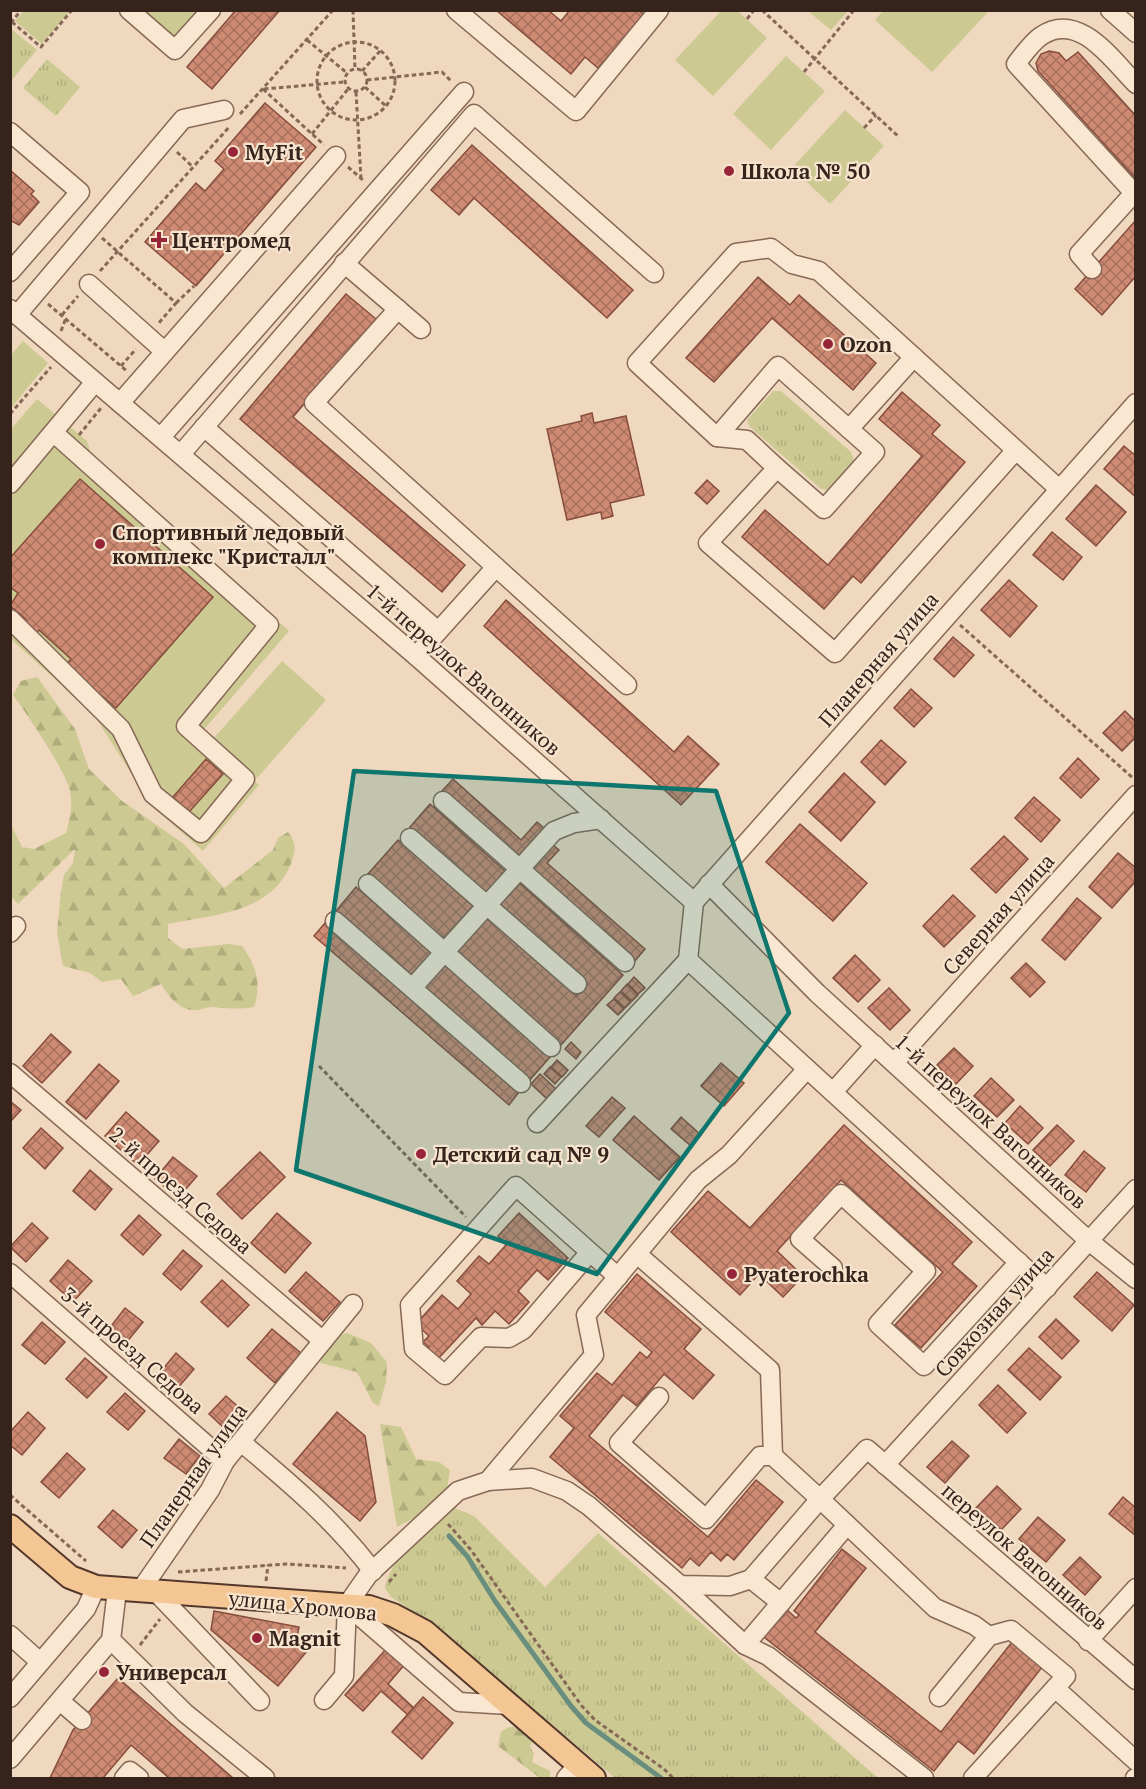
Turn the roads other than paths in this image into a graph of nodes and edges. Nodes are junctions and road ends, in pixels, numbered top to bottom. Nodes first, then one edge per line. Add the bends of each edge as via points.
1 (129, 10) edge
2 (211, 10) edge
3 (456, 10) edge
4 (659, 10) edge
5 (1110, 10) edge
6 (1136, 33) edge
7 (1136, 84) edge
8 (464, 92) road end
9 (232, 116) road end
10 (10, 132) edge
11 (336, 156) road end
12 (344, 263) junction
13 (1092, 269) dead end
14 (10, 273) edge
15 (654, 273) dead end
16 (89, 284) dead end
17 (398, 309) junction
18 (14, 312) edge
19 (421, 329) dead end
20 (164, 351) junction
21 (914, 357) junction
22 (95, 382) junction
23 (120, 403) junction
24 (1136, 403) edge
25 (204, 427) junction
26 (849, 429) junction
27 (54, 433) junction
28 (161, 437) junction
29 (717, 437) junction
30 (1016, 450) junction
31 (181, 454) junction
32 (777, 468) junction
33 (10, 484) edge
34 (1059, 489) junction
35 (496, 567) junction
36 (10, 619) edge
37 (438, 631) junction
38 (416, 656) junction
39 (627, 685) dead end
40 (1136, 795) edge
41 (443, 801) dead end
42 (601, 819) junction
43 (410, 838) dead end
44 (519, 868) junction
45 (368, 884) dead end
46 (709, 885) junction
47 (694, 902) junction
48 (487, 905) junction
49 (335, 921) dead end
50 (445, 952) junction
51 (688, 960) junction
52 (625, 962) dead end
53 (577, 984) dead end
54 (413, 987) junction
55 (875, 1046) junction
56 (551, 1047) dead end
57 (894, 1063) junction
58 (807, 1069) junction
59 (10, 1073) edge
60 (521, 1083) dead end
61 (833, 1092) junction
62 (537, 1123) dead end
63 (1136, 1189) edge
64 (1089, 1241) junction
65 (590, 1252) junction
66 (637, 1254) junction
67 (1019, 1262) junction
68 (833, 1268) dead end
69 (10, 1274) edge
70 (618, 1276) junction
71 (1136, 1279) edge
72 (1047, 1288) junction
73 (353, 1304) dead end
74 (322, 1341) junction
75 (659, 1397) dead end
76 (241, 1442) junction
77 (773, 1456) junction
78 (225, 1461) junction
79 (885, 1466) junction
80 (488, 1481) junction
81 (820, 1499) junction
82 (847, 1525) junction
83 (10, 1526) edge
84 (373, 1570) junction
85 (751, 1579) junction
86 (680, 1585) junction
87 (149, 1586) junction
88 (107, 1588) junction
89 (1136, 1588) edge
90 (781, 1603) junction
91 (347, 1605) junction
92 (10, 1635) edge
93 (989, 1636) junction
94 (111, 1640) junction
95 (1088, 1641) junction
96 (745, 1645) junction
97 (40, 1662) junction
98 (1136, 1680) edge
99 (1055, 1688) junction
100 (939, 1696) dead end
101 (10, 1698) edge
102 (324, 1700) dead end
103 (60, 1701) junction
104 (260, 1701) dead end
105 (509, 1705) junction
106 (82, 1720) dead end
107 (10, 1759) edge
108 (1136, 1761) edge
109 (579, 1774) edge
110 (124, 1779) edge
111 (139, 1779) edge
112 (265, 1779) edge
113 (924, 1779) edge
114 (973, 1779) edge

1 - 2 street via 175,50
3 - 4 street via 576,111
5 - 6 street
7 - 13 street via 1088,36 1073,29 1058,28 1041,36 1016,64 1134,193 1079,254
8 - 28 street
9 - 18 street via 183,119
10 - 14 street via 80,192
11 - 20 street
12 - 15 street via 474,114
12 - 17 street
12 - 25 street
16 - 20 street
17 - 19 street
17 - 35 street via 314,402
18 - 22 street, 1-й переулок Вагонников
20 - 23 street
21 - 26 street
21 - 29 street via 819,271 792,264 771,248 736,253 637,363
21 - 30 street
22 - 23 street, 1-й переулок Вагонников
22 - 27 street
23 - 28 street, 1-й переулок Вагонников
24 - 34 street, Планерная улица
25 - 31 street
25 - 37 street
26 - 29 street via 778,366
26 - 32 street via 875,452 824,509
27 - 33 street
27 - 36 street via 270,625 186,726 245,779 201,833 153,794 121,729
28 - 31 street, 1-й переулок Вагонников
29 - 32 street via 747,440
30 - 32 street via 835,653 708,543
30 - 34 street
31 - 38 street, 1-й переулок Вагонников
34 - 46 street, Планерная улица
35 - 37 street
35 - 39 street
37 - 38 street
38 - 42 street, 1-й переулок Вагонников
40 - 57 street, Северная улица
41 - 44 street
42 - 44 street via 554,831
42 - 47 street, 1-й переулок Вагонников
43 - 48 street
44 - 48 street
44 - 52 street
45 - 50 street
46 - 47 street, Планерная улица
46 - 55 street, 1-й переулок Вагонников
47 - 51 street
48 - 50 street
48 - 53 street
49 - 54 street
50 - 54 street
50 - 56 street
51 - 58 street
51 - 62 street
54 - 60 street
55 - 57 street, 1-й переулок Вагонников
55 - 61 street
57 - 64 street, 1-й переулок Вагонников
58 - 61 street
58 - 66 street via 729,1155 698,1180
59 - 74 street, 2-й проезд Седова
61 - 67 street
63 - 64 street, Совхозная улица
64 - 71 street, 1-й переулок Вагонников
64 - 72 street, Совхозная улица
65 - 65 street via 523,1330 509,1338 481,1337 445,1375 414,1349 410,1305 516,1186
65 - 70 street
66 - 70 street
66 - 77 street via 770,1370
67 - 68 street via 924,1366 878,1324 926,1271 841,1194 801,1239
67 - 72 street
69 - 78 street, 3-й проезд Седова
70 - 80 street via 586,1315 594,1355
72 - 79 street, Совхозная улица
73 - 74 street, Планерная улица
74 - 76 street, Планерная улица
75 - 77 street via 619,1443 706,1519 760,1456
76 - 78 street, Планерная улица
76 - 84 street via 345,1534
77 - 81 street
78 - 87 street, Планерная улица
79 - 81 street, переулок Вагонников via 867,1449
79 - 95 street, переулок Вагонников
80 - 84 street via 458,1491
80 - 86 street via 532,1478 567,1491
81 - 82 street
81 - 85 street
82 - 90 street
82 - 93 street via 935,1608
83 - 88 main road, улица Хромова via 70,1577
84 - 91 street
85 - 86 street via 730,1586
85 - 90 street
86 - 96 street
87 - 88 main road, улица Хромова
87 - 91 main road, улица Хромова
87 - 104 street
88 - 94 street
88 - 97 street
89 - 95 street
90 - 96 street
91 - 102 street via 344,1676
91 - 105 main road, улица Хромова via 381,1610 425,1632
91 - 105 street via 459,1702
92 - 97 street
93 - 99 street via 1011,1629 1066,1676
93 - 100 street
94 - 103 street
94 - 112 street via 185,1713
95 - 98 street, переулок Вагонников
96 - 113 street via 768,1656
97 - 101 street
99 - 108 street
99 - 114 street
103 - 106 street
103 - 107 street
105 - 109 main road, улица Хромова
110 - 111 street via 130,1771

